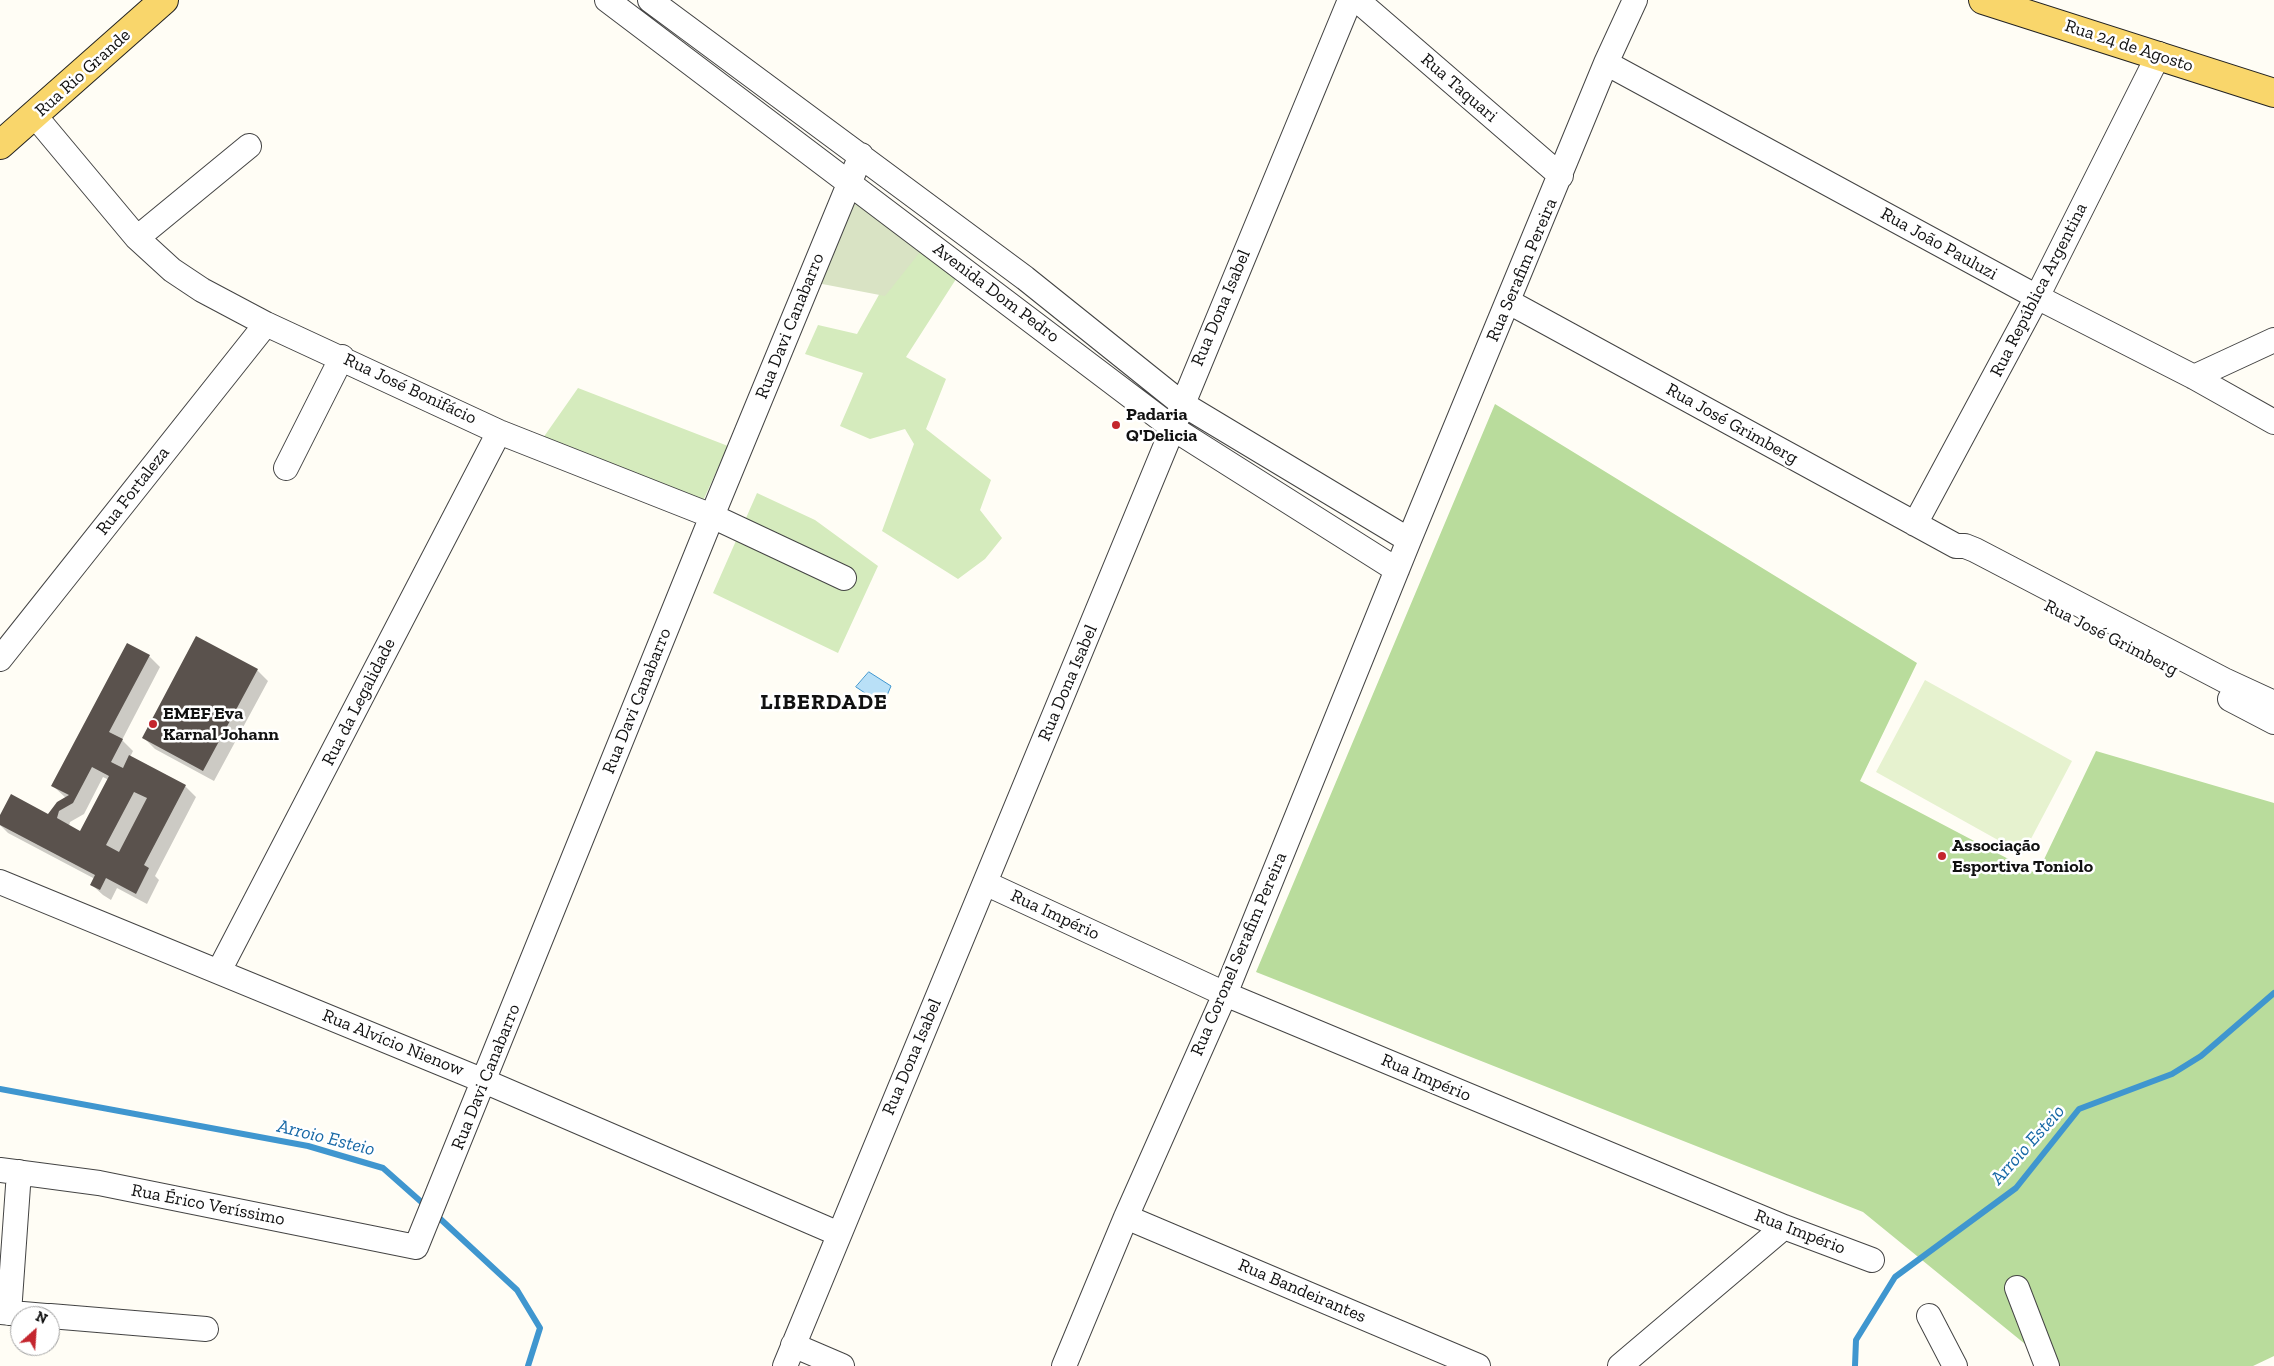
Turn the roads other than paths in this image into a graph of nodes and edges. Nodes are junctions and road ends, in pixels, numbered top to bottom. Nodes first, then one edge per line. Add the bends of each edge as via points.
1 (164, 0) edge
2 (650, 0) edge
3 (1350, 0) edge
4 (1357, 0) edge
5 (1634, 0) edge
6 (1983, 0) edge
7 (621, 4) edge
8 (719, 50) junction
9 (2159, 54) junction
10 (1606, 63) junction
11 (703, 73) junction
12 (2274, 92) edge
13 (800, 112) junction
14 (35, 116) junction
15 (785, 134) junction
16 (0, 145) edge
17 (249, 146) dead end
18 (861, 155) junction
19 (1561, 176) junction
20 (848, 182) junction
21 (942, 218) junction
22 (137, 238) junction
23 (925, 240) junction
24 (1025, 278) junction
25 (2037, 297) junction
26 (1008, 302) junction
27 (1508, 302) junction
28 (266, 324) junction
29 (2274, 340) edge
30 (1106, 342) junction
31 (342, 357) junction
32 (1090, 364) junction
33 (2194, 377) junction
34 (1182, 403) junction
35 (2274, 422) edge
36 (1174, 428) junction
37 (499, 432) junction
38 (286, 468) dead end
39 (712, 516) junction
40 (1915, 524) junction
41 (1408, 540) junction
42 (1956, 546) junction
43 (1397, 570) junction
44 (844, 578) dead end
45 (0, 659) edge
46 (2274, 703) edge
47 (2274, 722) edge
48 (0, 882) edge
49 (984, 882) junction
50 (219, 971) junction
51 (1225, 994) junction
52 (484, 1080) junction
53 (10, 1171) edge
54 (1126, 1217) junction
55 (1784, 1228) junction
56 (839, 1234) junction
57 (416, 1248) joint
58 (1872, 1260) dead end
59 (2017, 1288) dead end
60 (4, 1312) edge
61 (1929, 1316) dead end
62 (60, 1317) edge
63 (206, 1329) dead end
64 (789, 1356) edge
65 (842, 1366) edge
66 (1064, 1366) edge
67 (1478, 1366) edge
68 (1620, 1366) edge
69 (1955, 1366) edge
70 (2047, 1366) edge

1 - 14 main road, Rua Rio Grande
2 - 8 street, Avenida Dom Pedro
3 - 34 street, Rua Dona Isabel
4 - 19 street, Rua Taquari
5 - 10 street, Rua Serafim Pereira
6 - 9 main road, Rua 24 de Agosto
7 - 11 street, Avenida Dom Pedro
8 - 11 street
8 - 13 street, Avenida Dom Pedro
9 - 12 main road, Rua 24 de Agosto
9 - 25 street, Rua República Argentina
10 - 19 street, Rua Serafim Pereira
10 - 25 street, Rua João Pauluzi
11 - 15 street, Avenida Dom Pedro
13 - 15 street
13 - 18 street, Avenida Dom Pedro
14 - 16 main road, Rua Rio Grande
14 - 22 street, Rua José Bonifácio
15 - 20 street, Avenida Dom Pedro
17 - 22 street
18 - 20 street, Rua Davi Canabarro
18 - 21 street, Avenida Dom Pedro
19 - 27 street, Rua Serafim Pereira
20 - 23 street, Avenida Dom Pedro
20 - 39 street, Rua Davi Canabarro
21 - 23 street
21 - 24 street, Avenida Dom Pedro
22 - 28 street, Rua José Bonifácio via 172,270 202,290
23 - 26 street, Avenida Dom Pedro
24 - 26 street
24 - 30 street, Avenida Dom Pedro
25 - 33 street, Rua João Pauluzi
25 - 40 street, Rua República Argentina
26 - 32 street, Avenida Dom Pedro
27 - 40 street, Rua José Grimberg
27 - 41 street, Rua Serafim Pereira
28 - 31 street, Rua José Bonifácio
28 - 45 street, Rua Fortaleza
29 - 33 street
30 - 32 street
30 - 34 street, Avenida Dom Pedro
31 - 37 street, Rua José Bonifácio
31 - 38 street
32 - 36 street, Avenida Dom Pedro
33 - 35 street, Rua João Pauluzi
34 - 36 street, Rua Dona Isabel
34 - 41 street, Avenida Dom Pedro
36 - 43 street, Avenida Dom Pedro
36 - 49 street, Rua Dona Isabel
37 - 39 street, Rua José Bonifácio
37 - 50 street, Rua da Legalidade
39 - 44 street, Rua José Bonifácio
39 - 52 street, Rua Davi Canabarro
40 - 42 street, Rua José Grimberg
41 - 43 street, Rua Coronel Serafim Pereira
42 - 46 street, Rua José Grimberg via 1975,550
42 - 47 street, Rua José Grimberg via 1967,563
43 - 51 street, Rua Coronel Serafim Pereira
48 - 50 street, Rua Alvício Nienow
49 - 51 street, Rua Império
49 - 56 street, Rua Dona Isabel
50 - 52 street, Rua Alvício Nienow
51 - 54 street, Rua Coronel Serafim Pereira
51 - 55 street, Rua Império
52 - 56 street, Rua Alvício Nienow
52 - 57 street, Rua Davi Canabarro
53 - 57 street, Rua Érico Veríssimo via 99,1183
53 - 60 street
54 - 66 street, Rua Coronel Serafim Pereira
54 - 67 street, Rua Bandeirantes
55 - 58 street, Rua Império
55 - 68 street
56 - 64 street, Rua Dona Isabel
59 - 70 street
61 - 69 street
62 - 63 street
64 - 65 street

